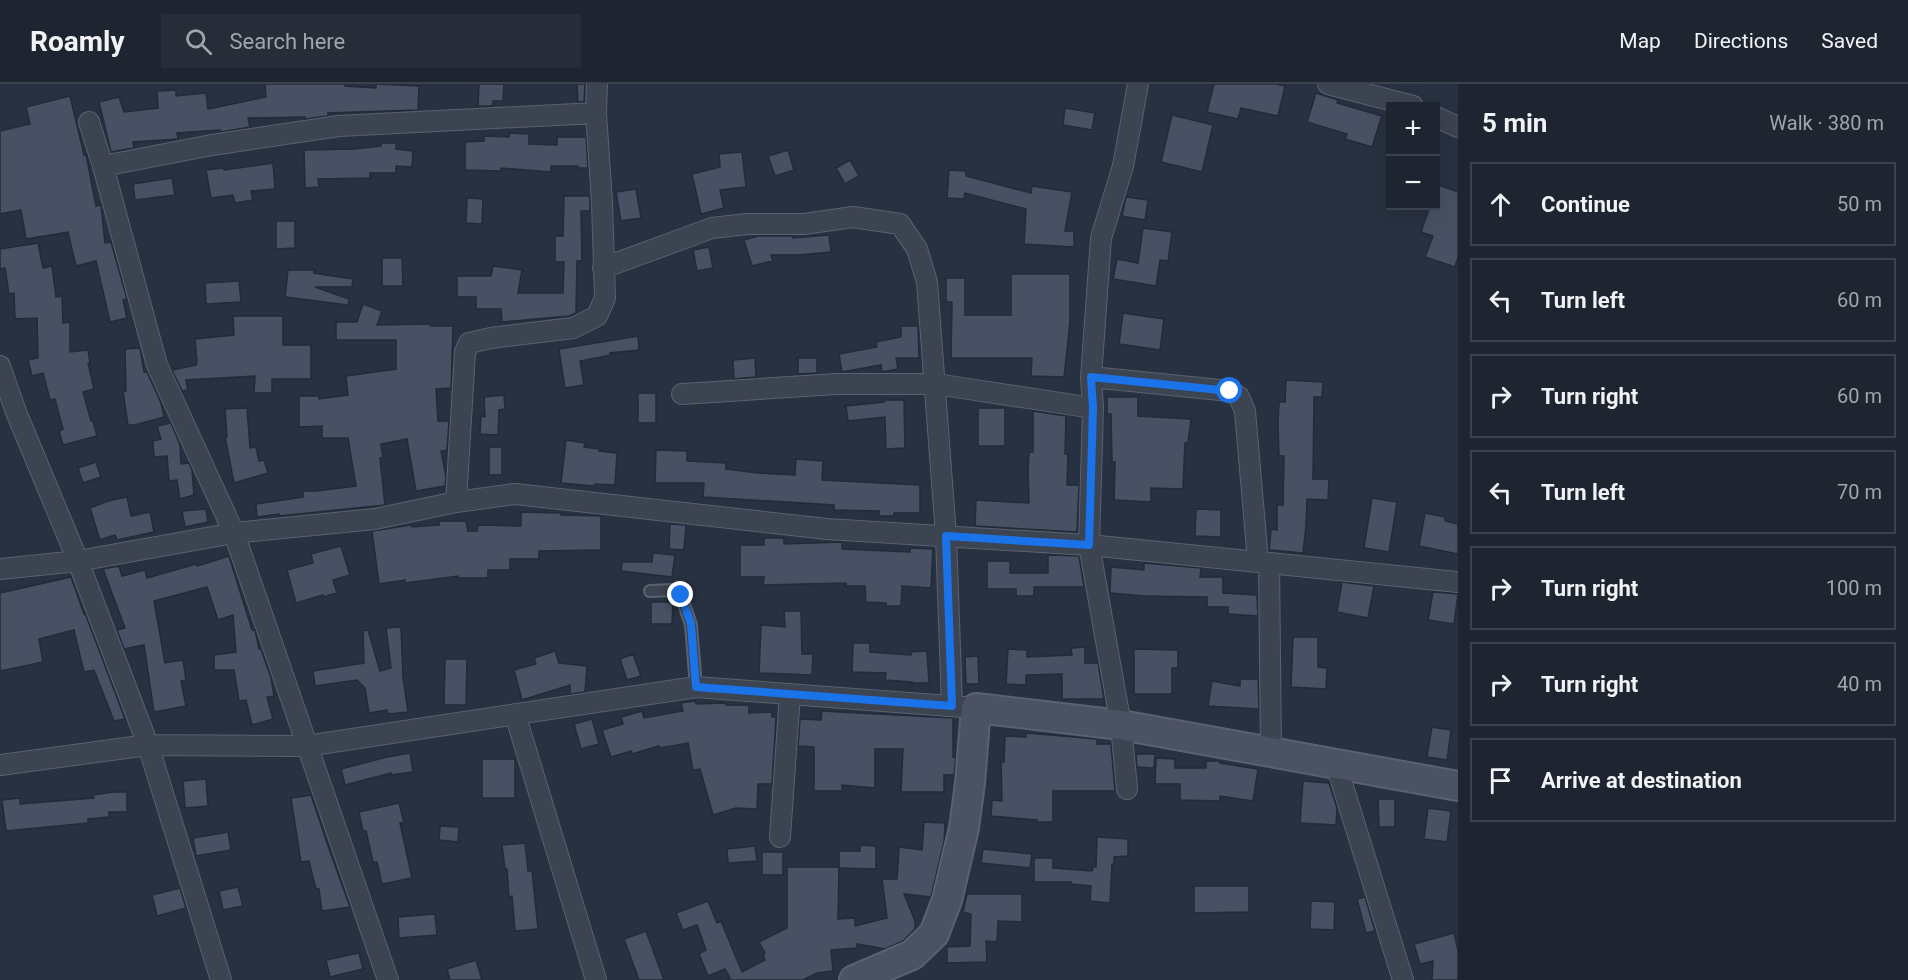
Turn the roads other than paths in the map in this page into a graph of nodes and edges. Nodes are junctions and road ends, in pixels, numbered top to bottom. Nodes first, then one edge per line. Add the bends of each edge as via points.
1 (597, 84) edge
2 (1138, 84) edge
3 (1328, 84) edge
4 (1398, 102) edge
5 (596, 113) junction
6 (1440, 119) edge
7 (89, 122) dead end
8 (1458, 127) edge
9 (103, 166) junction
10 (603, 268) junction
11 (0, 366) edge
12 (1091, 377) junction
13 (936, 384) junction
14 (682, 394) dead end
15 (1093, 408) junction
16 (456, 502) junction
17 (234, 533) junction
18 (946, 536) junction
19 (1089, 545) junction
20 (78, 561) junction
21 (1264, 562) junction
22 (0, 569) edge
23 (1458, 582) edge
24 (650, 591) dead end
25 (696, 687) junction
26 (790, 694) junction
27 (964, 707) junction
28 (515, 714) junction
29 (1121, 725) junction
30 (148, 745) junction
31 (306, 746) junction
32 (1271, 752) junction
33 (1336, 764) junction
34 (0, 765) edge
35 (1458, 786) edge
36 (1127, 789) dead end
37 (780, 837) dead end
38 (221, 980) edge
39 (388, 980) edge
40 (596, 980) edge
41 (854, 980) edge
42 (1403, 980) edge

1 - 5 street
2 - 12 street via 1123,166 1101,238
3 - 4 street
5 - 9 street via 339,126
5 - 10 street
6 - 8 street
7 - 9 street
9 - 17 street via 157,365
10 - 13 street via 712,228 804,224 853,217 900,224 917,249 927,282
10 - 16 street via 604,298 597,316 573,328 469,343 465,352
11 - 20 street
12 - 15 street
12 - 21 street via 1230,391 1239,397 1245,411
13 - 14 street via 837,384
13 - 15 street
13 - 18 street
15 - 19 street
16 - 17 street via 375,519
16 - 18 street via 515,494 827,529
17 - 20 street
17 - 31 street
18 - 19 street
18 - 27 street
19 - 21 street
19 - 29 street
20 - 22 street
20 - 30 street
21 - 23 street
21 - 32 street
24 - 25 lane via 673,590 681,595 691,624
25 - 26 street
25 - 28 street
26 - 27 street
26 - 37 street
27 - 29 street
27 - 41 street via 964,828 947,900 934,934 912,955
28 - 31 street
28 - 40 street
29 - 32 street
29 - 36 street
30 - 31 street
30 - 34 street
30 - 38 street
31 - 39 street
32 - 33 street
33 - 35 street
33 - 42 street

